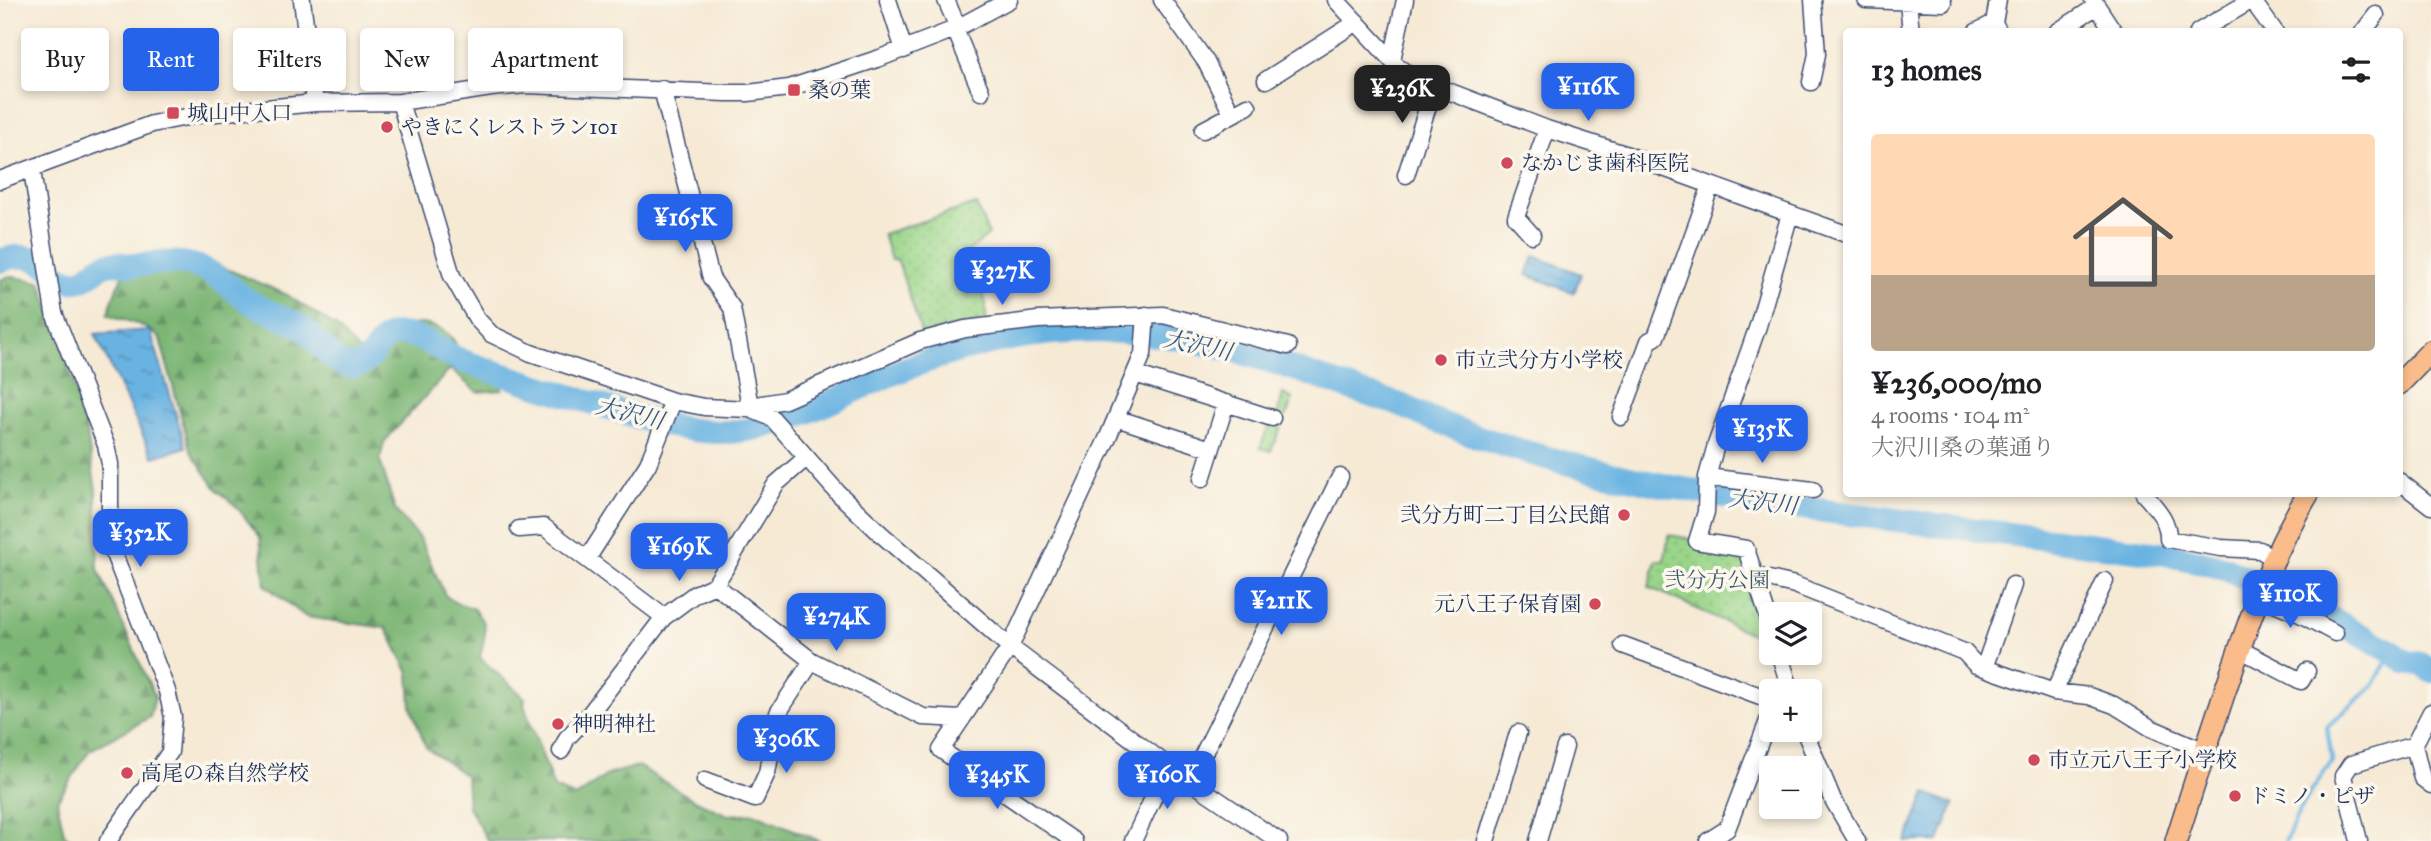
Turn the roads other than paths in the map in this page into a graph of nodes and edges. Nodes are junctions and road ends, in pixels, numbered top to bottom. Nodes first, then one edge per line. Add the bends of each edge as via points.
1 (302, 0) edge
2 (888, 0) edge
3 (946, 0) edge
4 (1009, 0) edge
5 (1163, 0) edge
6 (1336, 0) edge
7 (1405, 0) edge
8 (1813, 0) edge
9 (1866, 0) edge
10 (1998, 0) edge
11 (1909, 2) junction
12 (1943, 3) dead end
13 (2095, 3) edge
14 (2376, 15) dead end
15 (1357, 22) junction
16 (1997, 27) edge
17 (1911, 28) edge
18 (2062, 28) edge
19 (2111, 28) edge
20 (2206, 28) edge
21 (2271, 28) edge
22 (2366, 28) edge
23 (956, 29) junction
24 (904, 50) junction
25 (1392, 60) junction
26 (1266, 80) dead end
27 (1811, 82) dead end
28 (1434, 87) junction
29 (662, 89) junction
30 (981, 92) dead end
31 (400, 102) junction
32 (316, 103) junction
33 (1248, 106) dead end
34 (1232, 114) junction
35 (1547, 129) junction
36 (1203, 130) dead end
37 (32, 170) junction
38 (1406, 175) dead end
39 (0, 180) edge
40 (1711, 185) junction
41 (1790, 214) junction
42 (1843, 233) edge
43 (1531, 234) dead end
44 (1146, 319) junction
45 (1288, 346) dead end
46 (2431, 351) edge
47 (1135, 374) junction
48 (2403, 380) edge
49 (1226, 403) junction
50 (672, 405) junction
51 (755, 410) junction
52 (1621, 417) dead end
53 (1116, 418) junction
54 (1272, 418) dead end
55 (1211, 449) junction
56 (806, 458) junction
57 (1340, 477) dead end
58 (1202, 479) dead end
59 (1707, 480) junction
60 (2403, 484) edge
61 (1813, 491) dead end
62 (2147, 497) edge
63 (2306, 497) edge
64 (2431, 506) edge
65 (519, 528) dead end
66 (587, 559) junction
67 (2271, 564) junction
68 (1756, 576) junction
69 (2105, 582) dead end
70 (715, 585) junction
71 (2013, 585) dead end
72 (2259, 594) junction
73 (1764, 602) edge
74 (664, 617) junction
75 (2335, 633) dead end
76 (1623, 645) dead end
77 (1010, 647) junction
78 (2239, 649) junction
79 (812, 661) junction
80 (1984, 668) junction
81 (2307, 671) dead end
82 (2054, 692) junction
83 (1759, 696) edge
84 (2431, 712) edge
85 (962, 719) junction
86 (1518, 733) dead end
87 (1760, 742) edge
88 (1809, 742) edge
89 (2414, 746) junction
90 (1565, 747) dead end
91 (561, 751) dead end
92 (2205, 751) junction
93 (1168, 766) junction
94 (705, 780) dead end
95 (1190, 781) junction
96 (2431, 785) edge
97 (1256, 835) edge
98 (108, 841) edge
99 (1074, 841) edge
100 (1133, 841) edge
101 (1279, 841) edge
102 (1486, 841) edge
103 (1538, 841) edge
104 (1708, 841) edge
105 (1857, 841) edge
106 (2176, 841) edge
107 (2359, 841) edge

1 - 32 street
2 - 24 street
3 - 23 street
4 - 23 street
5 - 34 street via 1206,62
6 - 15 street
7 - 25 street
8 - 27 street via 1817,54
9 - 11 street
10 - 16 street
11 - 12 street
11 - 17 street
13 - 18 street
13 - 19 street
14 - 22 street
15 - 25 street
15 - 26 street
20 - 21 street via 2252,0
23 - 24 street
23 - 30 street
24 - 29 street via 789,88 748,93
25 - 28 street
28 - 35 street
28 - 38 street
29 - 31 street via 527,85
29 - 51 street via 711,278 732,308
31 - 32 street
31 - 50 street via 446,259 477,319 491,334 519,348
32 - 37 street via 168,119
33 - 34 street
34 - 36 street
35 - 40 street
35 - 43 street via 1516,217
37 - 39 street
37 - 98 street via 54,313 106,445 114,554 173,717 170,752
40 - 41 street
40 - 52 street via 1656,337 1649,341
41 - 42 street
41 - 59 street
44 - 45 street via 1163,315
44 - 47 street via 1143,354
44 - 51 street via 1071,317 965,329 920,341
46 - 48 main road
47 - 49 street
47 - 53 street
49 - 54 street
49 - 55 street
50 - 51 street
50 - 66 street via 648,464
51 - 56 street via 785,431
53 - 55 street
53 - 77 street
55 - 58 street
56 - 70 street via 776,484
56 - 77 street via 881,534
57 - 95 street
59 - 61 street
59 - 68 street via 1707,504 1697,541 1746,549
60 - 64 street
62 - 67 street via 2169,529 2168,539 2260,550
63 - 67 main road
65 - 66 street via 544,527
66 - 74 street
67 - 72 main road
68 - 73 street
68 - 80 street via 1795,585 1964,652
69 - 82 street
70 - 74 street
70 - 79 street
71 - 80 street
72 - 75 street
72 - 78 main road
74 - 91 street
76 - 83 street
77 - 85 street
77 - 93 street
78 - 81 street via 2301,681
78 - 92 main road
79 - 85 street via 923,717
79 - 94 street via 778,713 767,774 755,799
80 - 82 street
82 - 92 street via 2089,696 2114,705 2151,728
84 - 89 street
85 - 99 street via 942,750
86 - 102 street
87 - 104 street via 1727,830
88 - 105 street via 1833,800
89 - 96 street via 2422,778
89 - 107 street via 2351,764 2343,776
90 - 103 street
92 - 106 main road
93 - 95 street
93 - 100 street
95 - 97 street
97 - 101 street

